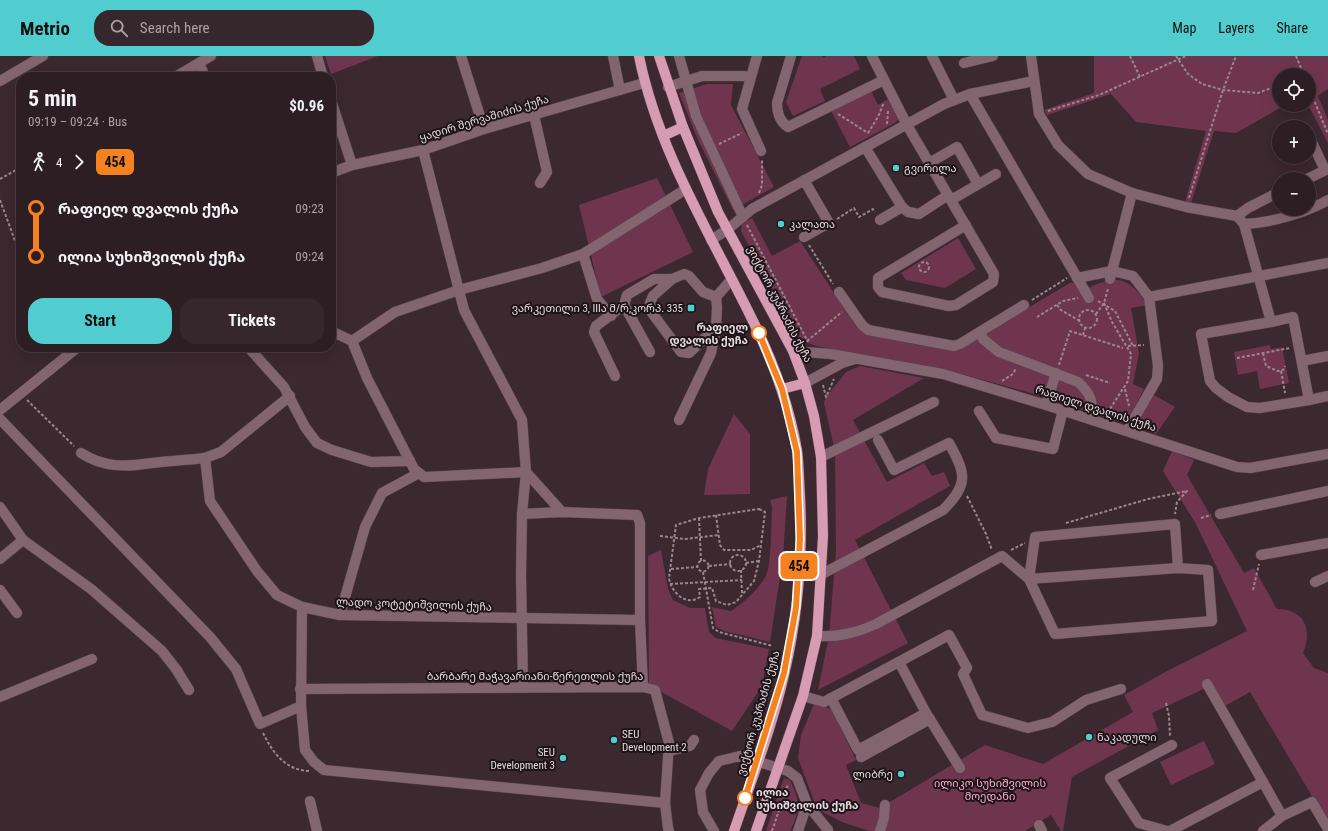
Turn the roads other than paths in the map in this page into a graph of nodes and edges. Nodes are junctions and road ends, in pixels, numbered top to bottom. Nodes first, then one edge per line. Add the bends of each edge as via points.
1 (43, 56) edge
2 (211, 56) edge
3 (317, 56) edge
4 (461, 56) edge
5 (613, 56) edge
6 (639, 56) edge
7 (659, 56) edge
8 (679, 56) edge
9 (756, 56) edge
10 (791, 56) edge
11 (872, 56) edge
12 (932, 56) edge
13 (993, 56) edge
14 (1031, 56) edge
15 (199, 63) junction
16 (964, 63) dead end
17 (184, 72) edge
18 (202, 72) edge
19 (322, 72) edge
20 (750, 77) junction
21 (0, 81) edge
22 (685, 81) junction
23 (1034, 81) junction
24 (644, 83) junction
25 (886, 84) junction
26 (668, 87) junction
27 (620, 90) junction
28 (970, 94) junction
29 (954, 100) junction
30 (336, 115) edge
31 (534, 115) junction
32 (907, 125) junction
33 (683, 127) junction
34 (484, 129) junction
35 (663, 136) junction
36 (869, 145) junction
37 (1316, 149) edge
38 (422, 150) junction
39 (761, 151) road end
40 (929, 163) junction
41 (352, 165) junction
42 (1327, 169) edge
43 (336, 170) edge
44 (996, 174) dead end
45 (1316, 174) edge
46 (804, 180) junction
47 (540, 183) dead end
48 (978, 184) junction
49 (686, 189) junction
50 (1132, 193) junction
51 (1272, 196) edge
52 (950, 198) junction
53 (1328, 200) edge
54 (902, 207) junction
55 (743, 217) junction
56 (880, 220) road end
57 (1241, 220) junction
58 (966, 225) junction
59 (727, 230) junction
60 (804, 238) road end
61 (711, 240) junction
62 (583, 254) junction
63 (1328, 263) edge
64 (1111, 275) junction
65 (1076, 276) junction
66 (1259, 277) junction
67 (672, 279) junction
68 (732, 280) junction
69 (459, 290) junction
70 (838, 292) road end
71 (716, 297) junction
72 (1149, 297) junction
73 (1089, 298) road end
74 (624, 305) junction
75 (1024, 305) road end
76 (611, 316) junction
77 (1271, 322) junction
78 (716, 328) junction
79 (980, 332) junction
80 (336, 333) edge
81 (352, 341) junction
82 (793, 350) junction
83 (72, 352) edge
84 (252, 352) edge
85 (650, 352) dead end
86 (1328, 356) edge
87 (857, 358) junction
88 (1302, 361) junction
89 (1057, 370) junction
90 (615, 376) dead end
91 (805, 383) junction
92 (782, 389) junction
93 (290, 396) junction
94 (1328, 396) edge
95 (1309, 400) junction
96 (934, 402) dead end
97 (1046, 405) junction
98 (0, 410) edge
99 (1063, 410) junction
100 (979, 411) dead end
101 (0, 419) edge
102 (1090, 419) junction
103 (680, 420) dead end
104 (1127, 431) junction
105 (878, 440) dead end
106 (81, 452) road end
107 (1328, 454) edge
108 (821, 457) junction
109 (205, 458) junction
110 (410, 461) junction
111 (526, 472) junction
112 (419, 473) junction
113 (1328, 491) edge
114 (0, 507) edge
115 (562, 512) junction
116 (522, 514) junction
117 (1220, 514) dead end
118 (23, 540) junction
119 (1328, 543) edge
120 (1260, 555) road end
121 (0, 559) edge
122 (1178, 568) junction
123 (822, 574) junction
124 (1328, 576) edge
125 (1029, 579) junction
126 (1315, 582) dead end
127 (0, 590) edge
128 (302, 607) junction
129 (18, 613) dead end
130 (340, 615) junction
131 (522, 619) junction
132 (640, 620) junction
133 (817, 636) junction
134 (92, 659) dead end
135 (899, 662) junction
136 (1207, 684) dead end
137 (523, 687) junction
138 (643, 687) junction
139 (300, 689) junction
140 (1121, 689) dead end
141 (189, 690) dead end
142 (803, 696) junction
143 (0, 697) edge
144 (832, 698) junction
145 (301, 706) junction
146 (928, 716) junction
147 (694, 740) dead end
148 (1172, 745) road end
149 (669, 751) junction
150 (861, 757) dead end
151 (758, 760) junction
152 (780, 767) junction
153 (960, 768) dead end
154 (1263, 782) junction
155 (310, 801) dead end
156 (666, 803) junction
157 (808, 804) junction
158 (885, 805) dead end
159 (1282, 816) junction
160 (1328, 829) edge
161 (317, 831) edge
162 (670, 831) edge
163 (714, 831) edge
164 (734, 831) edge
165 (756, 831) edge
166 (798, 831) edge
167 (828, 831) edge
168 (880, 831) edge
169 (1167, 831) edge
170 (1170, 831) edge
171 (1263, 831) edge

1 - 21 street
2 - 15 street
3 - 19 street
4 - 34 street
5 - 27 street
6 - 24 main road, ვიქტორ კუპრაძის ქუჩა
7 - 26 main road, ვიქტორ კუპრაძის ქუჩა
8 - 22 street
9 - 20 street
10 - 25 street via 777,103 783,124 788,127
11 - 25 street
12 - 29 street
13 - 16 street
14 - 23 street
15 - 17 street
15 - 18 street
20 - 22 street via 702,76
20 - 39 street via 742,109
22 - 26 street
22 - 55 street via 696,116
23 - 28 street
23 - 50 street via 1039,114 1058,145 1088,174
24 - 27 street, ყადირ შერვაშიძის ქუჩა
24 - 35 main road, ვიქტორ კუპრაძის ქუჩა
25 - 32 street
26 - 33 main road, ვიქტორ კუპრაძის ქუჩა
27 - 31 street, ყადირ შერვაშიძის ქუჩა
28 - 29 street
28 - 65 street
29 - 32 street
30 - 41 street
31 - 34 street, ყადირ შერვაშიძის ქუჩა
31 - 47 street via 547,172
32 - 36 street
32 - 40 street
33 - 35 main road
33 - 59 main road, ვიქტორ კუპრაძის ქუჩა
34 - 38 street, ყადირ შერვაშიძის ქუჩა
35 - 49 main road, ვიქტორ კუპრაძის ქუჩა
36 - 46 street
36 - 54 street
37 - 42 street
38 - 41 street, ყადირ შერვაშიძის ქუჩა
38 - 69 street
40 - 48 street via 957,147
40 - 52 street
41 - 43 street, ყადირ შერვაშიძის ქუჩა
42 - 45 street
44 - 48 street
46 - 55 street via 752,209
46 - 60 street via 829,223
48 - 52 street
49 - 61 main road, ვიქტორ კუპრაძის ქუჩა
49 - 62 street
50 - 57 street
50 - 64 street
51 - 57 street via 1248,208
52 - 54 street via 919,214 908,212
52 - 58 street
53 - 57 street via 1308,210 1258,223
54 - 56 street
55 - 59 street
57 - 66 street
58 - 58 street via 878,278 878,287 882,292 950,306 956,305 993,282 994,274
59 - 61 street
59 - 82 main road, ვიქტორ კუპრაძის ქუჩა
61 - 68 main road, ვიქტორ კუპრაძის ქუჩა
62 - 69 street via 542,268
62 - 76 street via 597,299
63 - 66 street
64 - 65 street
64 - 72 street via 1133,276
65 - 73 street
66 - 72 street
66 - 77 street
67 - 71 street via 684,274 690,276 703,292
67 - 74 street via 654,280 627,295
67 - 78 street via 653,296 650,303 652,313 681,352 689,353
68 - 71 street
68 - 92 main road, ვიქტორ კუპრაძის ქუჩა
69 - 81 street via 395,312
69 - 111 street via 464,310 522,420
70 - 79 street via 868,330 954,346
71 - 78 street
72 - 104 street via 1156,344 1157,379
74 - 76 street
74 - 85 street
75 - 79 street
76 - 90 street via 596,326 594,332
77 - 88 street via 1293,317
77 - 95 street via 1201,334 1210,381 1216,388 1247,407 1260,408
78 - 103 street via 711,353
79 - 89 street via 983,339 999,352
80 - 81 street
81 - 110 street via 367,378
82 - 87 street, რაფიელ დვალის ქუჩა
82 - 91 main road, ვიქტორ კუპრაძის ქუჩა
83 - 98 street
84 - 93 street
86 - 88 street
87 - 91 street
87 - 97 street, რაფიელ დვალის ქუჩა via 943,374
88 - 95 street
89 - 97 street
89 - 102 street via 1088,391 1093,409
91 - 92 main road
91 - 108 main road, ვიქტორ კუპრაძის ქუჩა
92 - 151 main road, ვიქტორ კუპრაძის ქუჩა via 797,452 800,508 799,571 796,608 784,673
93 - 109 street via 222,452
93 - 110 street via 305,427 317,442 332,450 371,462
94 - 95 street
96 - 108 street
97 - 99 street, რაფიელ დვალის ქუჩა
99 - 100 street via 1053,449 996,438
99 - 102 street, რაფიელ დვალის ქუჩა
101 - 145 street via 210,637 236,669 260,724
102 - 104 street, რაფიელ დვალის ქუჩა
104 - 107 street, რაფიელ დვალის ქუჩა via 1238,467 1250,468
105 - 123 street via 894,470 950,443 961,465 961,484 956,497 942,510
106 - 109 street via 103,464 130,467
108 - 123 main road, ვიქტორ კუპრაძის ქუჩა via 824,503
109 - 128 street, ლადო კოტეტიშვილის ქუჩა via 210,501 257,572 277,595
110 - 112 street
111 - 112 street via 424,477
111 - 115 street
111 - 116 street
112 - 130 street via 382,493 365,527
113 - 117 street
114 - 118 street
115 - 116 street
115 - 132 street via 637,515 640,523
116 - 131 street
118 - 121 street
118 - 141 street via 91,589 162,651
119 - 120 street
122 - 125 street
122 - 125 street via 1175,524 1035,536
122 - 125 street via 1208,570 1212,621 1055,634
123 - 133 main road, ვიქტორ კუპრაძის ქუჩა
124 - 126 street
125 - 133 street via 1002,556 858,632
127 - 129 street
128 - 130 street, ლადო კოტეტიშვილის ქუჩა
128 - 139 street
130 - 131 street, ლადო კოტეტიშვილის ქუჩა
131 - 132 street, ლადო კოტეტიშვილის ქუჩა
131 - 137 street
132 - 138 street
133 - 142 main road, ვიქტორ კუპრაძის ქუჩა
134 - 143 street
135 - 140 street via 949,635 967,668 964,674 982,715 1028,728 1052,722 1086,700
135 - 144 street
135 - 146 street
136 - 154 street
137 - 138 street, ბარბარე მაჭავარიანი-წერეთლის ქუჩა
137 - 139 street, ბარბარე მაჭავარიანი-წერეთლის ქუჩა
138 - 149 street, ბარბარე მაჭავარიანი-წერეთლის ქუჩა via 655,690
139 - 145 street
142 - 144 street via 824,702
142 - 152 main road, ვიქტორ კუპრაძის ქუჩა
144 - 146 street via 858,750
145 - 156 street via 305,750 324,770
146 - 150 street
146 - 153 street
147 - 149 street via 690,746
148 - 169 street via 1110,778 1139,823
149 - 156 street, ბარბარე მაჭავარიანი-წერეთლის ქუჩა
151 - 152 street
151 - 163 street via 740,756 725,758 709,773 700,790 704,812
151 - 164 main road, ვიქტორ კუპრაძის ქუჩა
152 - 157 street via 796,778
152 - 165 main road, ვიქტორ კუპრაძის ქუჩა
154 - 159 street
154 - 170 street
155 - 161 street
156 - 162 street, ბარბარე მაჭავარიანი-წერეთლის ქუჩა
157 - 166 street
157 - 167 street
158 - 168 street
159 - 160 street via 1312,802
159 - 171 street

